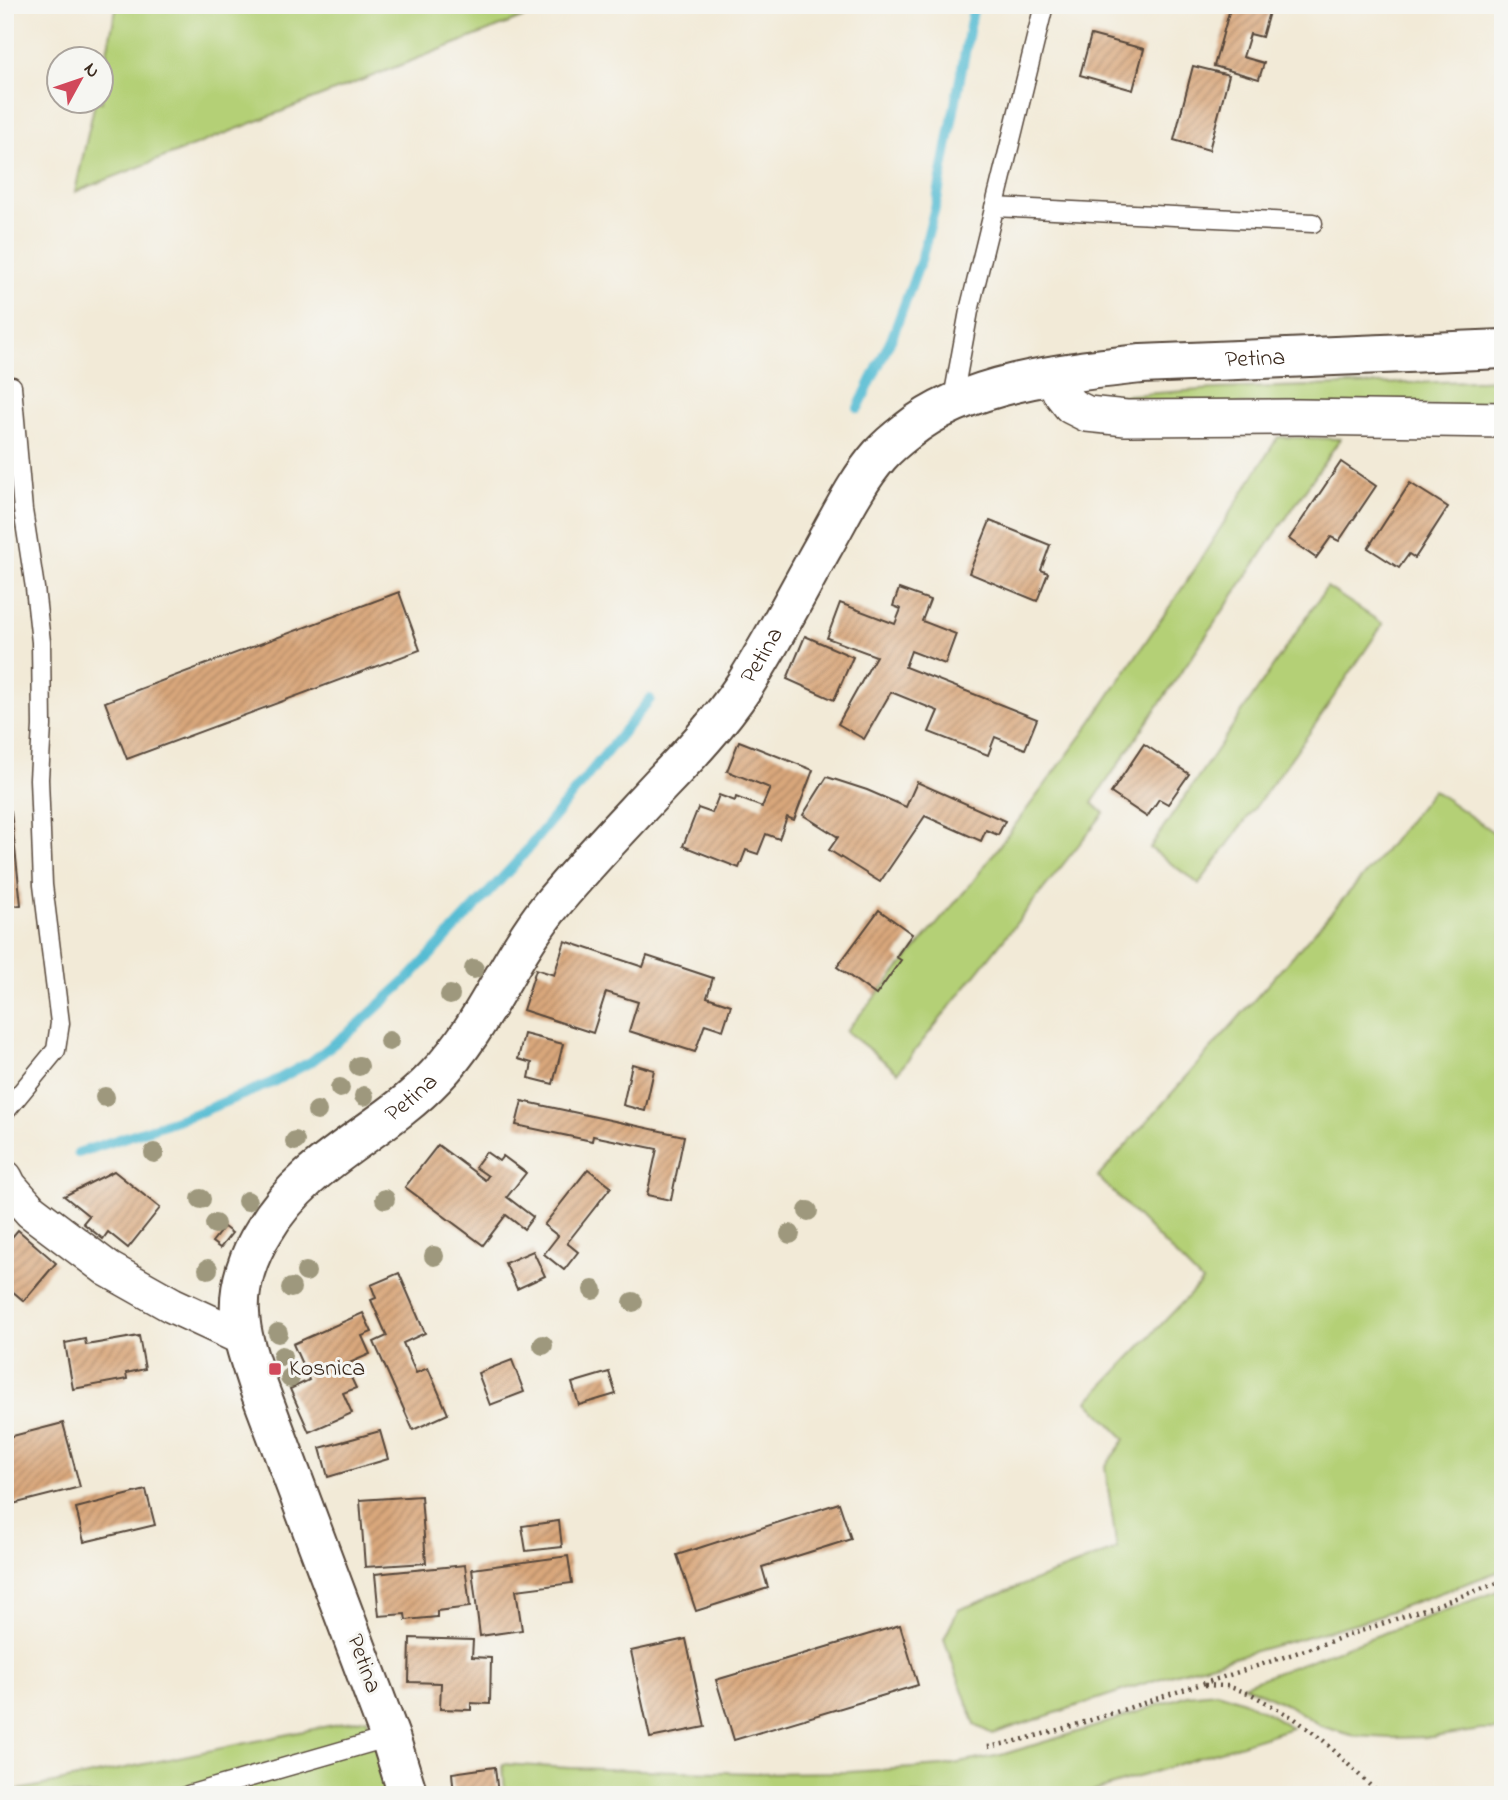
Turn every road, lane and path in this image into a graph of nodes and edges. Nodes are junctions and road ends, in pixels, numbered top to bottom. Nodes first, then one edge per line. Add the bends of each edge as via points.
1 (1044, 5) edge
2 (995, 207) junction
3 (1313, 223) dead end
4 (1503, 349) edge
5 (1054, 374) junction
6 (12, 386) dead end
7 (952, 404) junction
8 (1503, 421) edge
9 (5, 1112) edge
10 (5, 1178) edge
11 (243, 1338) junction
12 (1503, 1581) edge
13 (1201, 1684) junction
14 (390, 1737) junction
15 (988, 1747) dead end
16 (188, 1795) edge
17 (408, 1795) edge
18 (1380, 1795) edge

1 - 2 lane
2 - 3 lane
2 - 7 lane
4 - 5 street, Petina via 1141,364
5 - 7 street, Petina
5 - 8 street via 1071,406 1087,414
6 - 9 lane via 41,642 43,885 60,1023 57,1050
7 - 11 street, Petina via 929,414 880,455 726,712 547,910 457,1053 414,1098 328,1160 282,1204 248,1262 239,1311
10 - 11 street via 31,1211 108,1269
11 - 14 street, Petina
12 - 13 path
13 - 15 path via 1022,1741
13 - 18 path via 1251,1694 1295,1719
14 - 16 lane
14 - 17 street, Petina

